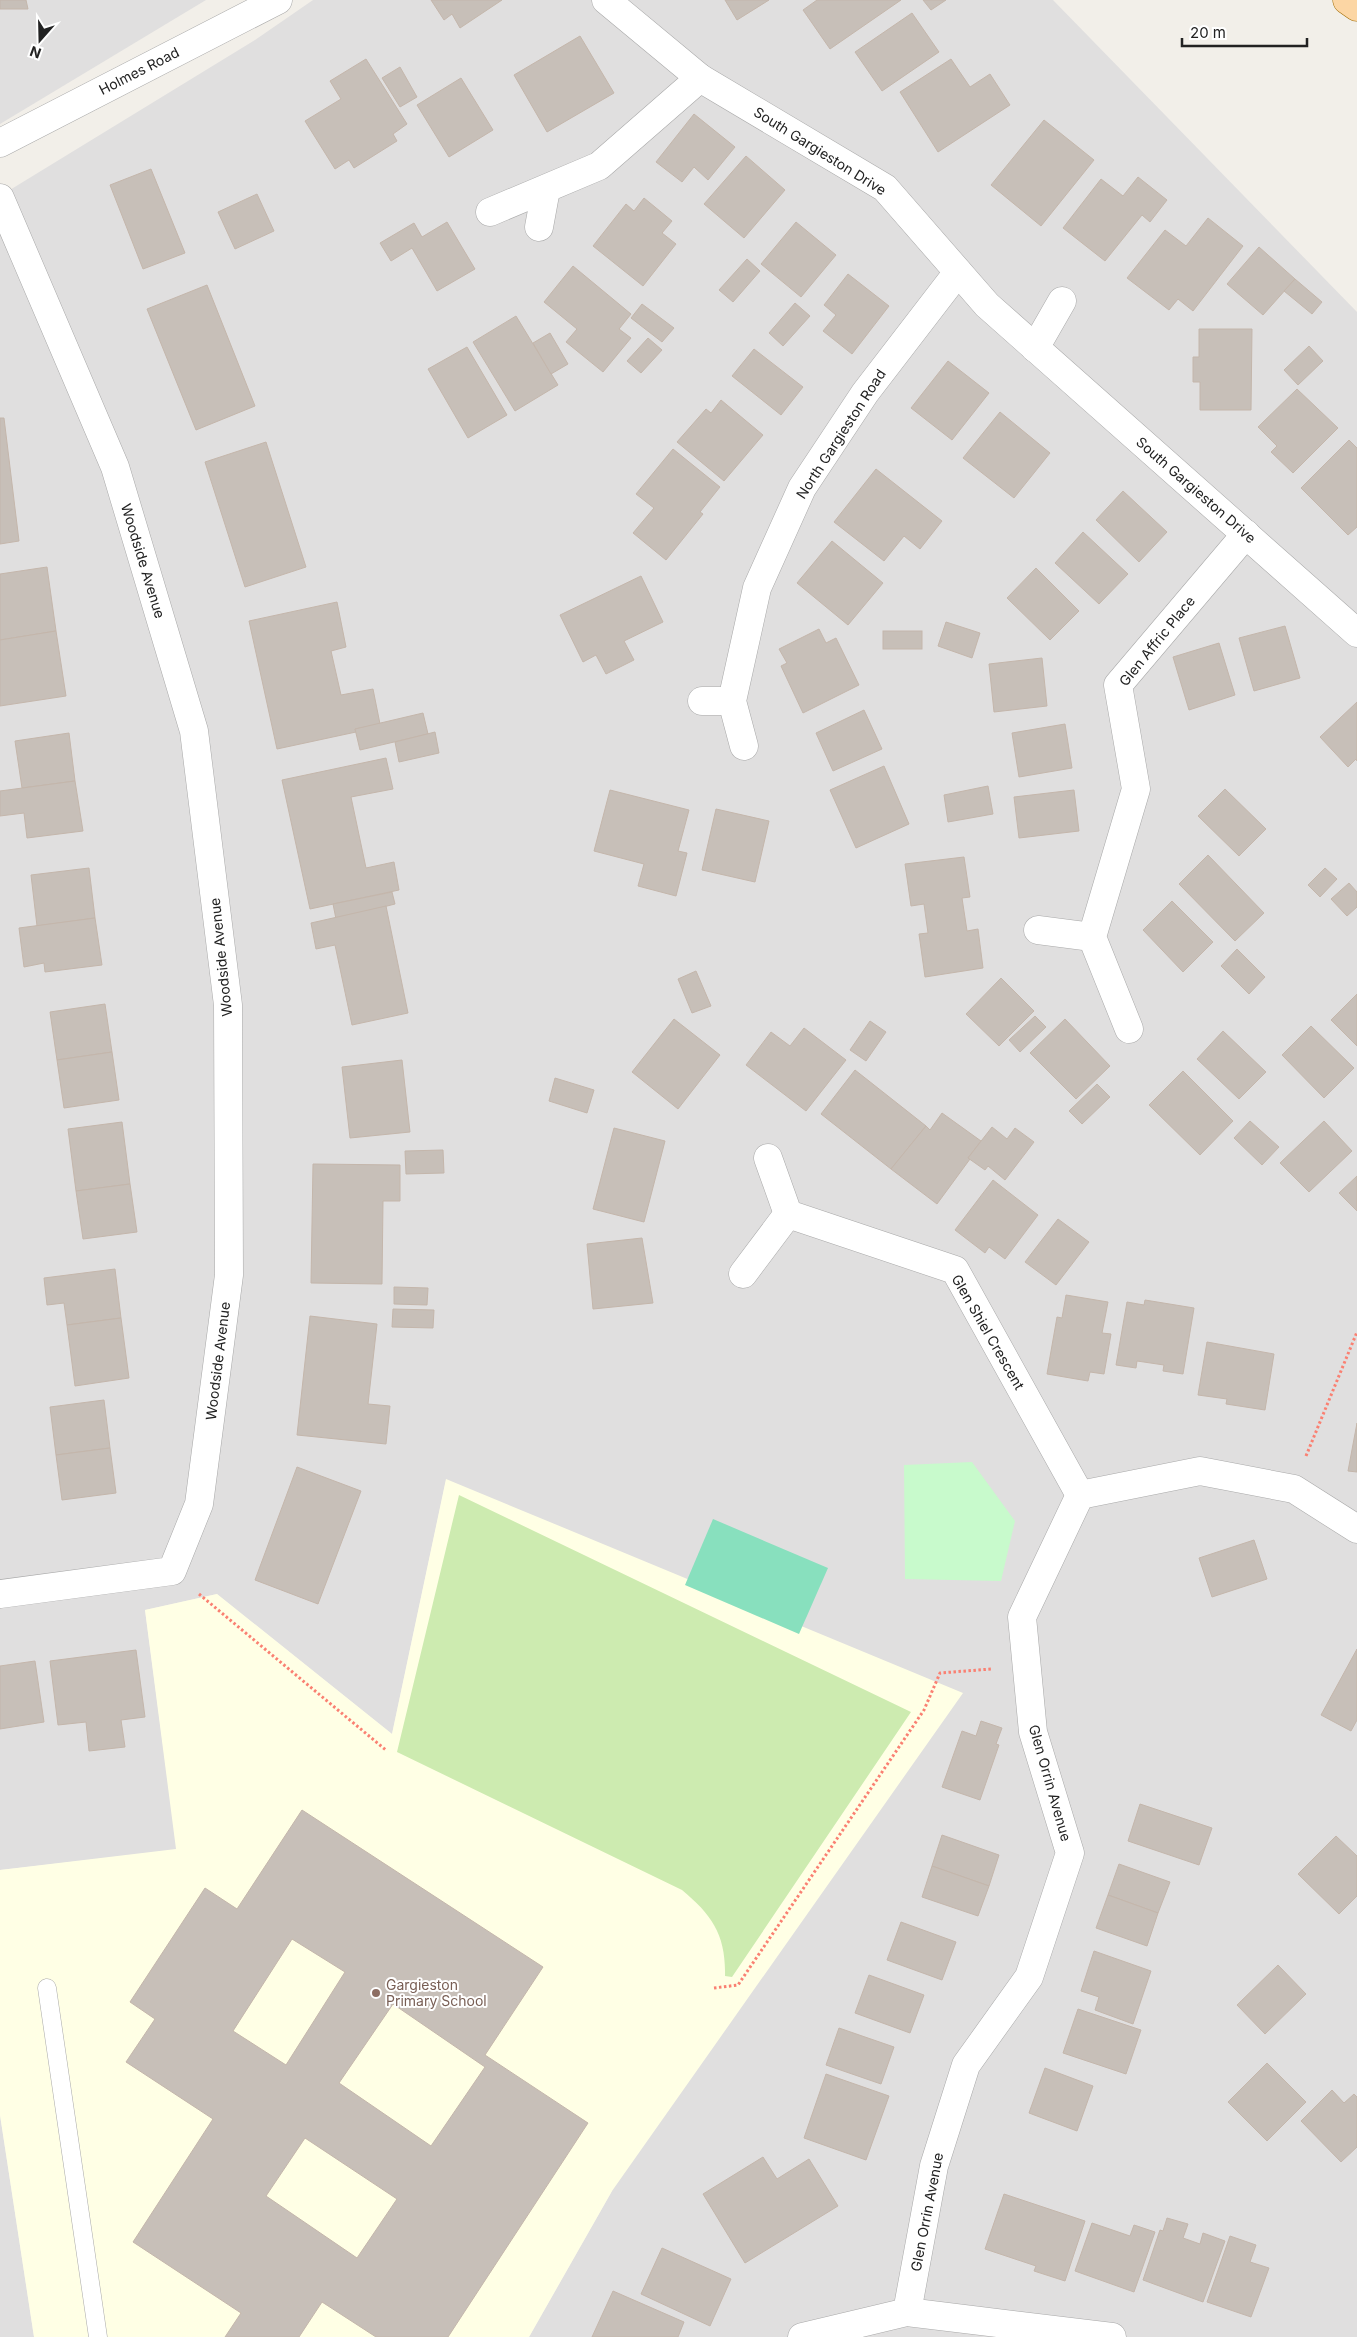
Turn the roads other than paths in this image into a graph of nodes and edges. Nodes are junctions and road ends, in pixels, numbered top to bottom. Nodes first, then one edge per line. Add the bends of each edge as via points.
1 (278, 0) edge
2 (606, 0) edge
3 (1348, 0) edge
4 (1357, 7) edge
5 (700, 78) junction
6 (0, 142) edge
7 (546, 189) junction
8 (0, 198) edge
9 (490, 212) dead end
10 (538, 228) dead end
11 (958, 272) junction
12 (1062, 301) dead end
13 (1035, 348) junction
14 (1246, 534) junction
15 (1357, 633) edge
16 (702, 701) dead end
17 (732, 701) junction
18 (744, 746) dead end
19 (1038, 930) dead end
20 (1092, 937) junction
21 (1129, 1030) dead end
22 (768, 1158) dead end
23 (788, 1214) junction
24 (743, 1274) dead end
25 (1080, 1495) junction
26 (1357, 1529) edge
27 (0, 1594) edge
28 (47, 1988) dead end
29 (907, 2312) junction
30 (98, 2337) edge
31 (802, 2337) edge
32 (1112, 2337) edge

1 - 6 street, Holmes Road
2 - 5 street, South Gargieston Drive
3 - 4 main road
5 - 7 street via 599,166
5 - 11 street, South Gargieston Drive via 885,188
7 - 9 street
7 - 10 street
8 - 27 street, Woodside Avenue via 116,467 195,741 228,1004 229,1275 199,1504 172,1571
11 - 13 street, South Gargieston Drive via 987,305
11 - 17 street, North Gargieston Road via 865,393 802,488 757,588
12 - 13 street
13 - 14 street, South Gargieston Drive
14 - 15 street, South Gargieston Drive
14 - 20 street, Glen Affric Place via 1118,685 1136,788
16 - 17 street
17 - 18 street, North Gargieston Road
19 - 20 street
20 - 21 street
22 - 23 street
23 - 24 street
23 - 25 street, Glen Shiel Crescent via 955,1270
25 - 26 street via 1200,1471 1294,1489
25 - 29 street, Glen Orrin Avenue via 1022,1617 1033,1732 1070,1853 1029,1977 966,2065 934,2166
28 - 30 lane
29 - 31 street
29 - 32 street

